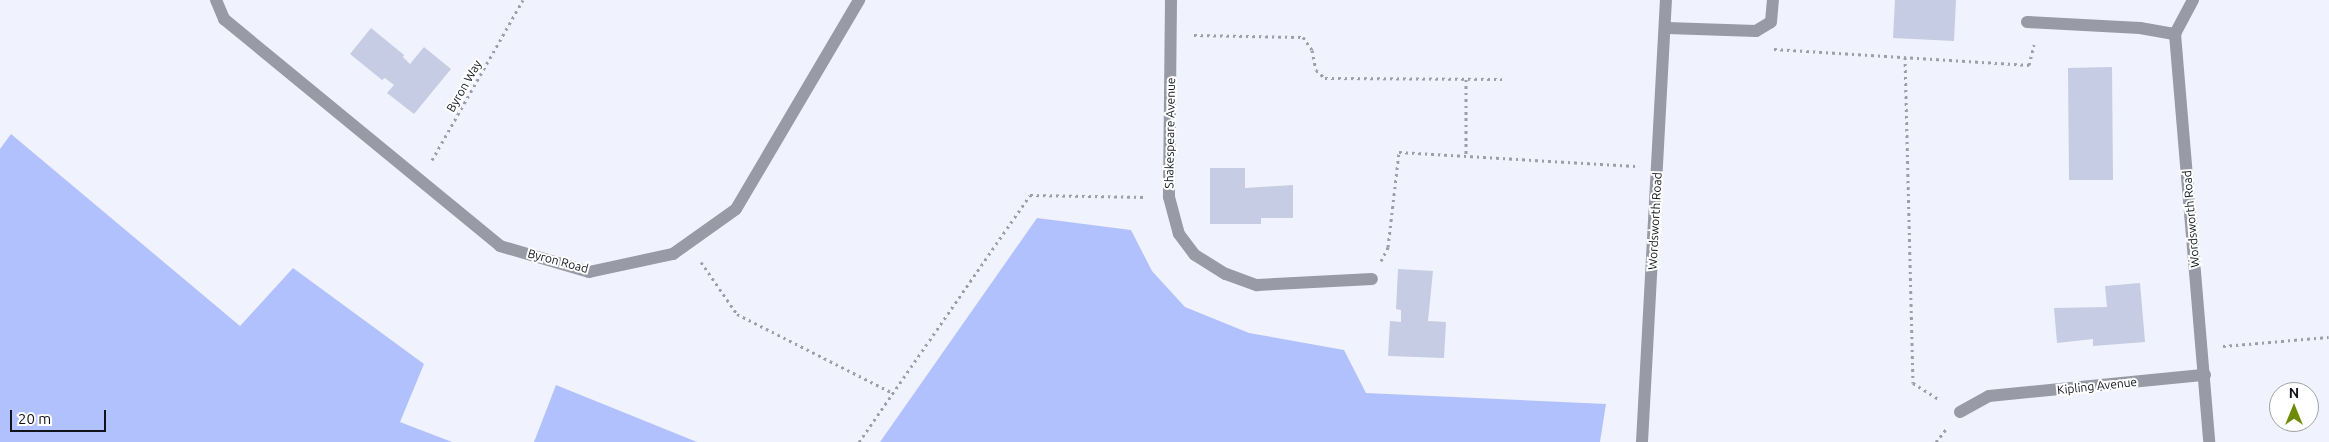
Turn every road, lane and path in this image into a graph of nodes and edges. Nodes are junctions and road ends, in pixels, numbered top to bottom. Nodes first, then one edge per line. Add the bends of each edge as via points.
1 (216, 0) edge
2 (523, 0) edge
3 (859, 0) edge
4 (1171, 0) edge
5 (1666, 0) edge
6 (1773, 0) edge
7 (2193, 0) edge
8 (2027, 22) dead end
9 (2040, 23) junction
10 (1667, 28) junction
11 (1756, 32) junction
12 (1171, 34) junction
13 (2175, 34) junction
14 (1905, 57) junction
15 (1466, 79) junction
16 (1502, 79) dead end
17 (1466, 156) junction
18 (1659, 167) junction
19 (420, 181) junction
20 (1169, 197) junction
21 (687, 244) junction
22 (1372, 279) joint
23 (2329, 337) edge
24 (2202, 348) junction
25 (2204, 375) junction
26 (893, 393) junction
27 (1960, 412) joint
28 (859, 442) edge
29 (1642, 442) edge
30 (2209, 442) edge

1 - 19 street, Byron Road via 224,18
2 - 19 path, Byron Way
3 - 21 street, Byron Road via 736,209
4 - 12 street, Shakespeare Avenue
5 - 10 street, Wordsworth Road
6 - 11 street via 1772,22
7 - 13 street
8 - 9 street
9 - 13 street via 2140,28
9 - 14 path via 2029,65
10 - 11 street
10 - 18 street, Wordsworth Road
11 - 14 path via 1772,49
12 - 15 path via 1303,37 1312,50 1316,70 1325,78
12 - 20 street, Shakespeare Avenue
13 - 24 street, Wordsworth Road
14 - 27 path via 1913,383
15 - 16 path
15 - 17 path
17 - 18 path
17 - 22 path via 1398,152 1388,247
18 - 29 street, Wordsworth Road
19 - 21 street, Byron Road via 500,246 589,272 673,254
20 - 22 street, Shakespeare Avenue via 1179,234 1195,256 1226,274 1257,285
20 - 26 path via 1030,195
21 - 26 path via 737,314
23 - 24 path
24 - 25 street, Wordsworth Road
25 - 27 street, Kipling Avenue via 1989,396
25 - 30 street, Wordsworth Road
26 - 28 path

